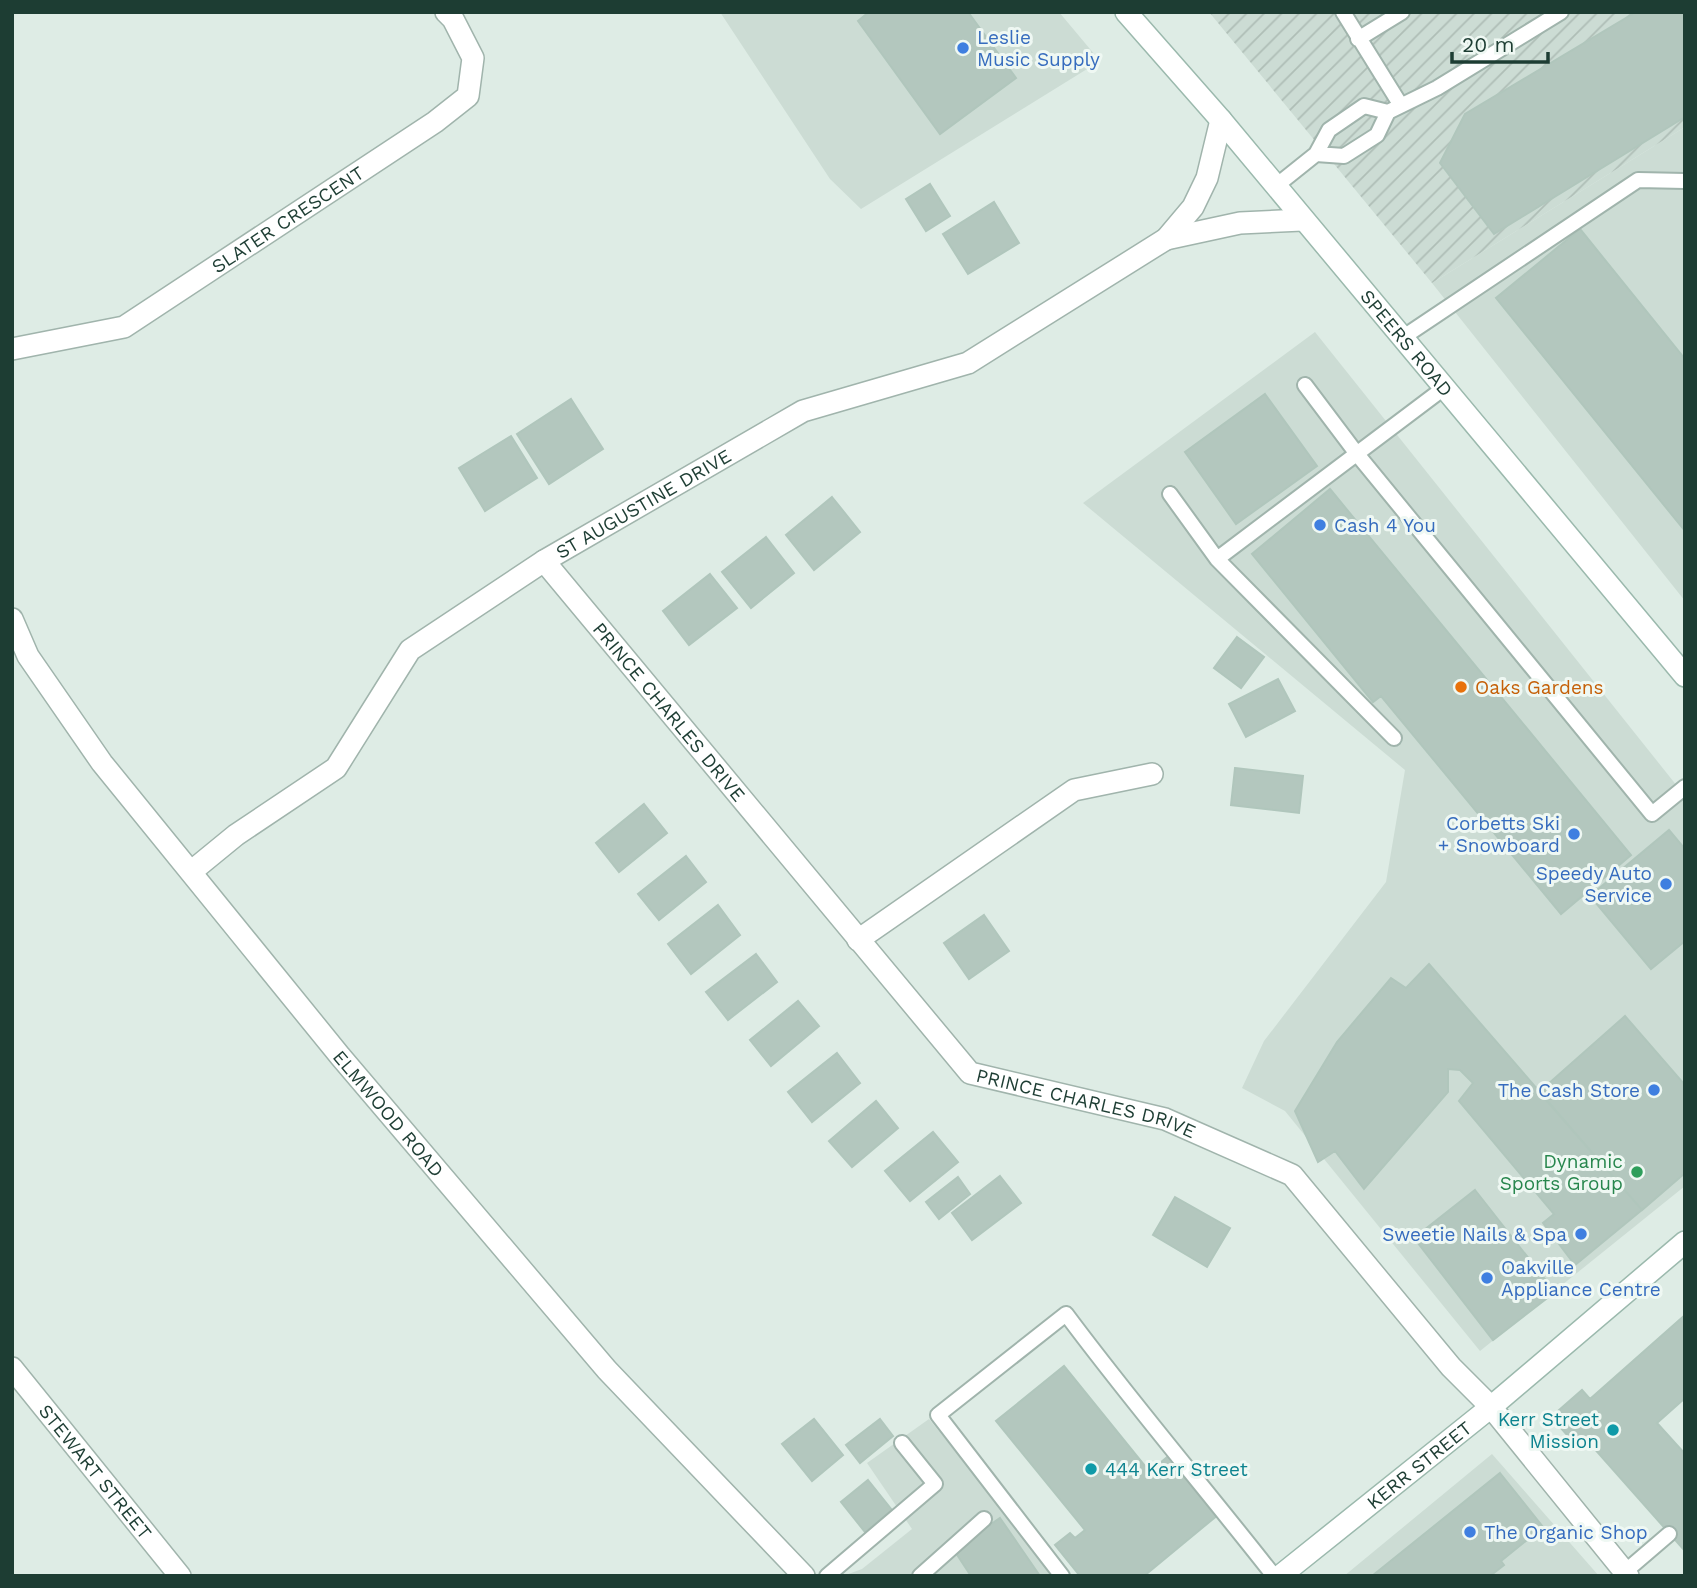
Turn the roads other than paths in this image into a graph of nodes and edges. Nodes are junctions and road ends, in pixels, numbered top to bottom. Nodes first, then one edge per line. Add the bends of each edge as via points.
1 (446, 12) edge
2 (1126, 12) edge
3 (1343, 12) edge
4 (1402, 12) edge
5 (1561, 12) edge
6 (1358, 39) junction
7 (1394, 108) junction
8 (1221, 120) junction
9 (1316, 154) junction
10 (1685, 181) edge
11 (1276, 186) junction
12 (1302, 220) junction
13 (1166, 239) junction
14 (1402, 338) junction
15 (12, 349) edge
16 (1305, 385) dead end
17 (1444, 388) junction
18 (1357, 454) junction
19 (1170, 494) dead end
20 (1217, 559) junction
21 (544, 561) junction
22 (12, 619) edge
23 (20, 661) edge
24 (1685, 676) edge
25 (1394, 738) dead end
26 (1152, 774) dead end
27 (1685, 787) edge
28 (192, 871) junction
29 (858, 940) junction
30 (1685, 1242) edge
31 (12, 1368) edge
32 (1491, 1407) junction
33 (902, 1443) dead end
34 (984, 1519) dead end
35 (1669, 1534) dead end
36 (1625, 1574) edge
37 (180, 1576) edge
38 (804, 1576) edge
39 (827, 1576) edge
40 (920, 1576) edge
41 (1062, 1576) edge
42 (1274, 1576) edge
43 (1280, 1576) edge

1 - 15 street, SLATER CRESCENT via 473,58 468,96 435,122 124,327
2 - 8 street, SPEERS ROAD
3 - 6 lane
4 - 6 lane
5 - 7 lane via 1437,88
6 - 7 lane
7 - 9 lane via 1377,135 1344,156
7 - 9 lane via 1364,106 1329,130
8 - 11 street, SPEERS ROAD
8 - 13 street, ST AUGUSTINE DRIVE via 1207,178 1194,207
9 - 11 lane
10 - 14 lane via 1638,180
11 - 12 street, SPEERS ROAD
12 - 13 street, ST AUGUSTINE DRIVE via 1240,223
12 - 14 street, SPEERS ROAD
13 - 21 street, ST AUGUSTINE DRIVE via 968,363 803,411
14 - 17 street, SPEERS ROAD
16 - 18 lane
17 - 18 lane
17 - 24 street, SPEERS ROAD
18 - 20 lane
18 - 27 lane via 1652,814
19 - 20 lane
20 - 25 lane
21 - 28 street, ST AUGUSTINE DRIVE via 410,650 336,768 236,835
21 - 29 street, PRINCE CHARLES DRIVE
22 - 23 street, ELMWOOD ROAD
23 - 28 street, ELMWOOD ROAD
26 - 29 street via 1074,790
28 - 38 street, ELMWOOD ROAD via 340,1056 607,1370
29 - 32 street, PRINCE CHARLES DRIVE via 970,1073 1165,1119 1292,1175 1451,1367
30 - 32 street, KERR STREET
31 - 37 street, STEWART STREET
32 - 36 street, PRINCE CHARLES DRIVE
32 - 43 street, KERR STREET
33 - 39 lane via 935,1484
34 - 40 lane
35 - 36 lane
41 - 42 lane via 938,1415 1066,1314 1139,1412

